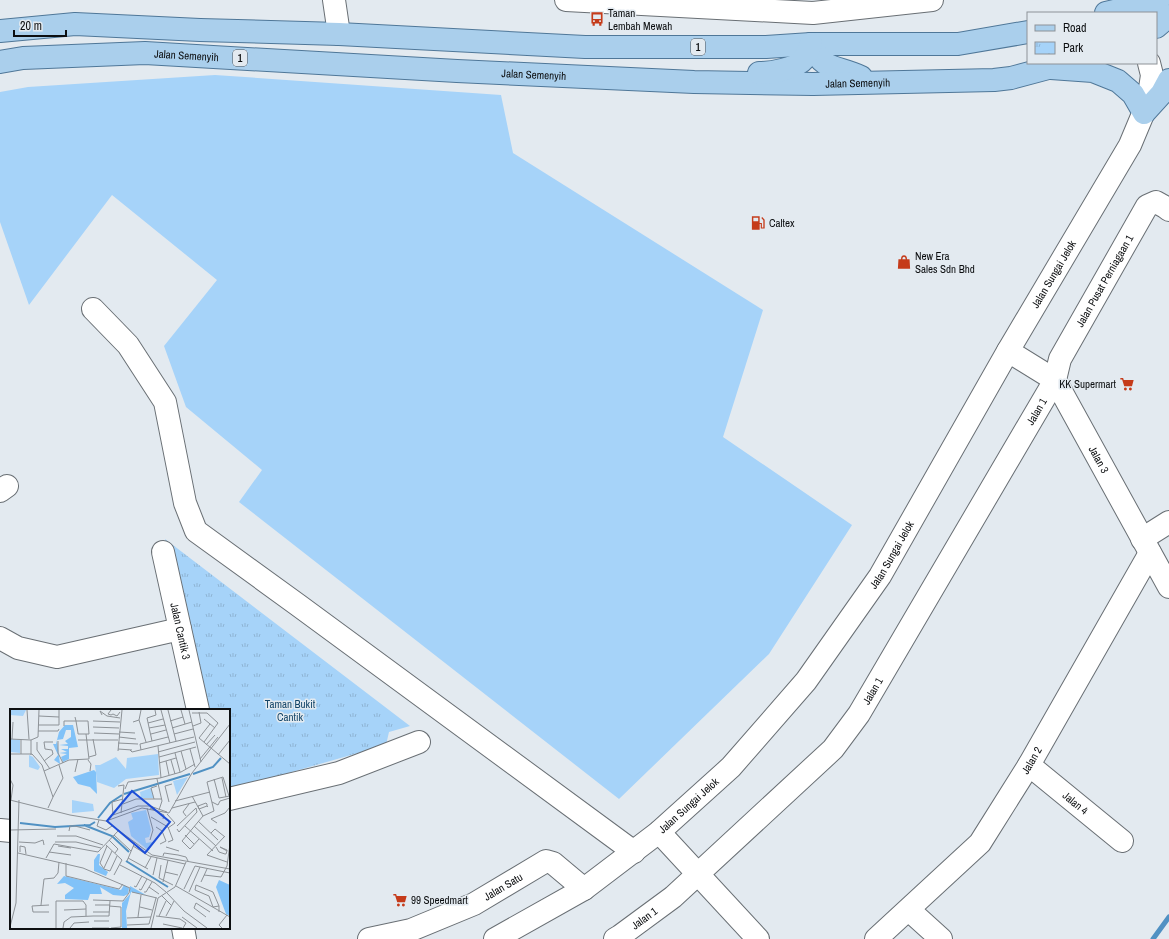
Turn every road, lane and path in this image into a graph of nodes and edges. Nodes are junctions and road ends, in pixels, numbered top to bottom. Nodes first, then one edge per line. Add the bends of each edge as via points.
1 (334, 0) edge
2 (566, 0) edge
3 (932, 0) edge
4 (1159, 0) edge
5 (854, 4) edge
6 (814, 7) edge
7 (1110, 12) edge
8 (1169, 16) edge
9 (1157, 26) edge
10 (0, 32) edge
11 (339, 34) junction
12 (1026, 34) edge
13 (1169, 34) edge
14 (1157, 38) edge
15 (812, 44) junction
16 (0, 62) edge
17 (1150, 64) edge
18 (1058, 66) edge
19 (1169, 80) edge
20 (694, 82) junction
21 (871, 82) junction
22 (1144, 113) junction
23 (1169, 210) edge
24 (93, 308) dead end
25 (1008, 351) junction
26 (1055, 380) junction
27 (1169, 522) edge
28 (1146, 546) junction
29 (163, 552) dead end
30 (1169, 587) edge
31 (180, 629) junction
32 (0, 638) edge
33 (198, 709) edge
34 (419, 742) dead end
35 (1030, 765) junction
36 (230, 799) edge
37 (0, 830) edge
38 (10, 831) edge
39 (659, 832) junction
40 (1122, 840) dead end
41 (634, 852) junction
42 (697, 874) junction
43 (584, 889) junction
44 (909, 910) junction
45 (183, 929) edge
46 (185, 939) edge
47 (369, 939) edge
48 (495, 939) edge
49 (615, 939) edge
50 (758, 939) edge
51 (876, 939) edge
52 (941, 939) edge

1 - 11 street
2 - 6 street
3 - 5 street
4 - 7 main road
5 - 6 street
6 - 15 street
8 - 9 main road
10 - 11 main road, 1 via 75,24
11 - 15 main road, 1 via 585,48 766,47
12 - 15 main road, 1 via 958,44
13 - 14 main road
15 - 20 main road via 803,60 791,67 768,73 706,76
15 - 21 main road via 818,57 829,66 851,71
16 - 20 main road, Jalan Semenyih / 1 via 23,58 145,53
17 - 22 street, Jalan Sungai Jelok via 1151,89
18 - 21 main road, Jalan Semenyih / 1 via 994,80
18 - 22 main road, Jalan Semenyih via 1093,71 1118,81 1133,94
19 - 22 main road via 1162,93
20 - 21 main road, Jalan Semenyih / 1
22 - 25 street, Jalan Sungai Jelok via 1130,145
23 - 26 street, Jalan Pusat Perniagaan 1 via 1156,202 1147,206 1060,360
24 - 41 street via 128,345 165,402 184,503 196,531
25 - 26 street, Jalan 3
25 - 39 street, Jalan Sungai Jelok via 880,576 806,681 731,767
26 - 28 street, Jalan 3
26 - 42 street, Jalan 1 via 859,714 832,749
27 - 28 street
28 - 30 street, Jalan 3
28 - 35 street, Jalan 2
29 - 31 street, Jalan Cantik 3
31 - 32 street via 57,656 18,648
31 - 33 street, Jalan Cantik 3
34 - 36 street via 339,773
35 - 40 street, Jalan 4
35 - 44 street, Jalan 2 via 980,843
37 - 38 street
39 - 41 street, Jalan Sungai Jelok
39 - 42 street
41 - 43 street, Jalan Sungai Jelok
42 - 49 street, Jalan 1 via 673,897
42 - 50 street
43 - 47 street, Jalan Satu via 554,863 546,861 474,904 411,930
43 - 48 street, Jalan Sungai Jelok
44 - 51 street, Jalan 2
44 - 52 street
45 - 46 street

